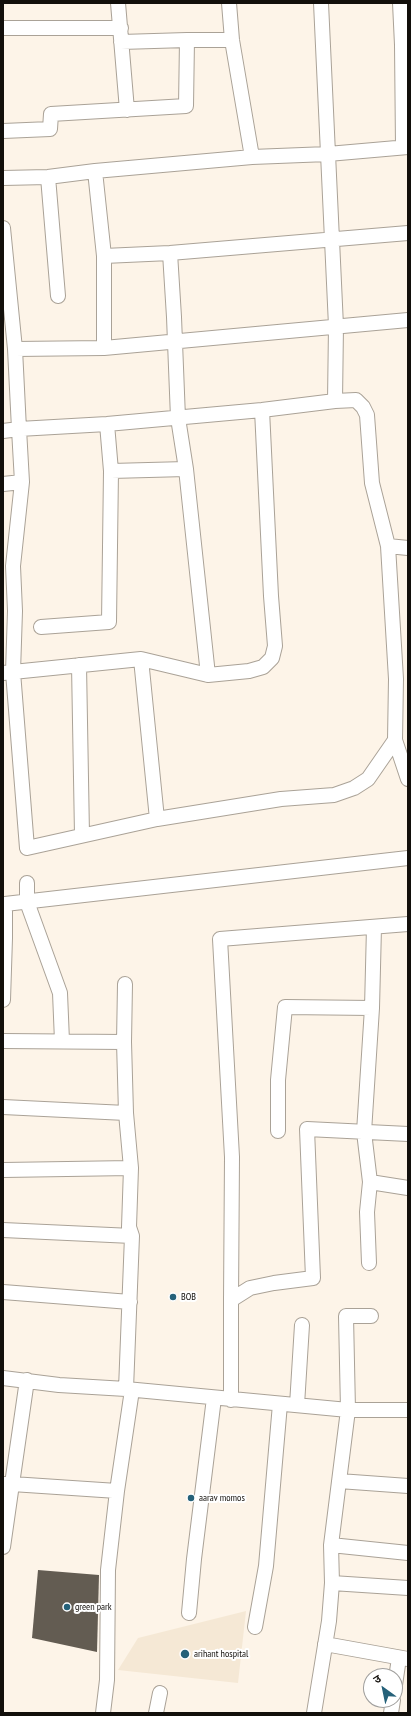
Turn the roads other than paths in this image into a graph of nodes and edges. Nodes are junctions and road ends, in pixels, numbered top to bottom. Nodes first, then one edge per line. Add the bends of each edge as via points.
1 (118, 3) edge
2 (229, 3) edge
3 (321, 3) edge
4 (400, 3) edge
5 (3, 28) edge
6 (121, 28) junction
7 (187, 40) junction
8 (232, 40) junction
9 (121, 42) junction
10 (127, 110) junction
11 (3, 131) edge
12 (405, 147) edge
13 (328, 154) junction
14 (252, 157) junction
15 (95, 171) junction
16 (48, 177) junction
17 (3, 178) edge
18 (3, 228) edge
19 (408, 234) edge
20 (331, 240) junction
21 (170, 253) junction
22 (104, 256) junction
23 (58, 296) dead end
24 (7, 316) edge
25 (408, 320) edge
26 (336, 326) junction
27 (174, 341) junction
28 (104, 348) junction
29 (15, 349) junction
30 (335, 401) junction
31 (262, 410) junction
32 (178, 418) junction
33 (107, 424) junction
34 (19, 428) junction
35 (3, 430) edge
36 (186, 469) junction
37 (111, 471) junction
38 (22, 482) junction
39 (3, 484) edge
40 (388, 546) junction
41 (408, 548) edge
42 (8, 566) edge
43 (41, 627) dead end
44 (141, 659) junction
45 (79, 665) junction
46 (8, 673) edge
47 (208, 675) junction
48 (395, 740) junction
49 (408, 779) edge
50 (157, 819) junction
51 (82, 836) junction
52 (408, 858) edge
53 (27, 883) dead end
54 (27, 902) junction
55 (408, 924) edge
56 (374, 927) junction
57 (4, 938) edge
58 (125, 984) dead end
59 (3, 1000) edge
60 (372, 1008) junction
61 (3, 1040) edge
62 (62, 1041) junction
63 (124, 1042) junction
64 (3, 1107) edge
65 (126, 1113) junction
66 (278, 1131) dead end
67 (364, 1132) junction
68 (408, 1134) edge
69 (131, 1168) junction
70 (3, 1170) edge
71 (370, 1182) junction
72 (408, 1188) edge
73 (3, 1230) edge
74 (132, 1236) junction
75 (369, 1263) dead end
76 (3, 1292) edge
77 (231, 1300) junction
78 (130, 1302) junction
79 (371, 1316) dead end
80 (302, 1325) dead end
81 (3, 1378) edge
82 (27, 1380) junction
83 (129, 1390) junction
84 (214, 1398) junction
85 (231, 1400) junction
86 (280, 1404) junction
87 (297, 1405) junction
88 (348, 1410) junction
89 (408, 1410) edge
90 (339, 1481) junction
91 (8, 1484) edge
92 (408, 1486) edge
93 (117, 1491) junction
94 (331, 1545) junction
95 (3, 1547) edge
96 (408, 1553) edge
97 (332, 1583) junction
98 (408, 1588) edge
99 (189, 1613) dead end
100 (255, 1627) dead end
101 (325, 1644) junction
102 (403, 1658) edge
103 (400, 1668) edge
104 (160, 1693) dead end
105 (103, 1713) edge
106 (156, 1713) edge
107 (314, 1713) edge

1 - 6 street
2 - 8 street
3 - 13 street
4 - 12 street
5 - 6 street
6 - 9 street
7 - 8 street
7 - 9 street
7 - 10 street via 186,106
8 - 14 street
9 - 10 street
10 - 11 street via 51,114 50,129
12 - 13 street
13 - 14 street
13 - 20 street
14 - 15 street
15 - 16 street
15 - 22 street
16 - 17 street
16 - 23 street
18 - 24 street
19 - 20 street
20 - 21 street
20 - 26 street
21 - 22 street
21 - 27 street
22 - 28 street
24 - 29 street
25 - 26 street
26 - 27 street
26 - 30 street
27 - 28 street
27 - 32 street
28 - 29 street
29 - 34 street
30 - 31 street
30 - 40 street via 356,400 366,415 372,482
31 - 32 street
31 - 47 street via 275,646 272,658 263,667
32 - 33 street
32 - 36 street
33 - 34 street
33 - 37 street
34 - 35 street
34 - 38 street
36 - 37 street
36 - 47 street
37 - 43 street via 109,622
38 - 39 street
38 - 42 street
40 - 41 street
40 - 48 street via 396,680
42 - 46 street via 15,610
44 - 45 street
44 - 47 street
44 - 50 street
45 - 46 street
45 - 51 street
46 - 51 street via 28,848
48 - 49 street
48 - 50 street via 368,779 354,788 334,795 281,799
50 - 51 street
52 - 54 street
53 - 54 street
54 - 57 street via 5,904
54 - 62 street via 60,993
55 - 56 street
56 - 60 street
56 - 77 street via 220,939 232,1157
57 - 59 street
58 - 63 street
60 - 66 street via 285,1007 278,1080
60 - 67 street
61 - 62 street
62 - 63 street
63 - 65 street
64 - 65 street
65 - 69 street
67 - 68 street
67 - 71 street
67 - 77 street via 307,1129 313,1278 250,1288
69 - 70 street
69 - 74 street via 129,1227
71 - 72 street
71 - 75 street via 367,1212
73 - 74 street
74 - 78 street
76 - 78 street
77 - 85 street
78 - 83 street
79 - 88 street via 346,1316
80 - 87 street
81 - 82 street
82 - 83 street
82 - 91 street
83 - 84 street
83 - 93 street
84 - 85 street
84 - 99 street
85 - 86 street
86 - 87 street
86 - 100 street via 266,1566
87 - 88 street
88 - 89 street
88 - 90 street
90 - 92 street
90 - 94 street
91 - 93 street
91 - 95 street
93 - 105 street via 108,1570 107,1680
94 - 96 street
94 - 97 street
97 - 98 street
97 - 101 street
101 - 102 street
101 - 107 street
102 - 103 street
104 - 106 street

